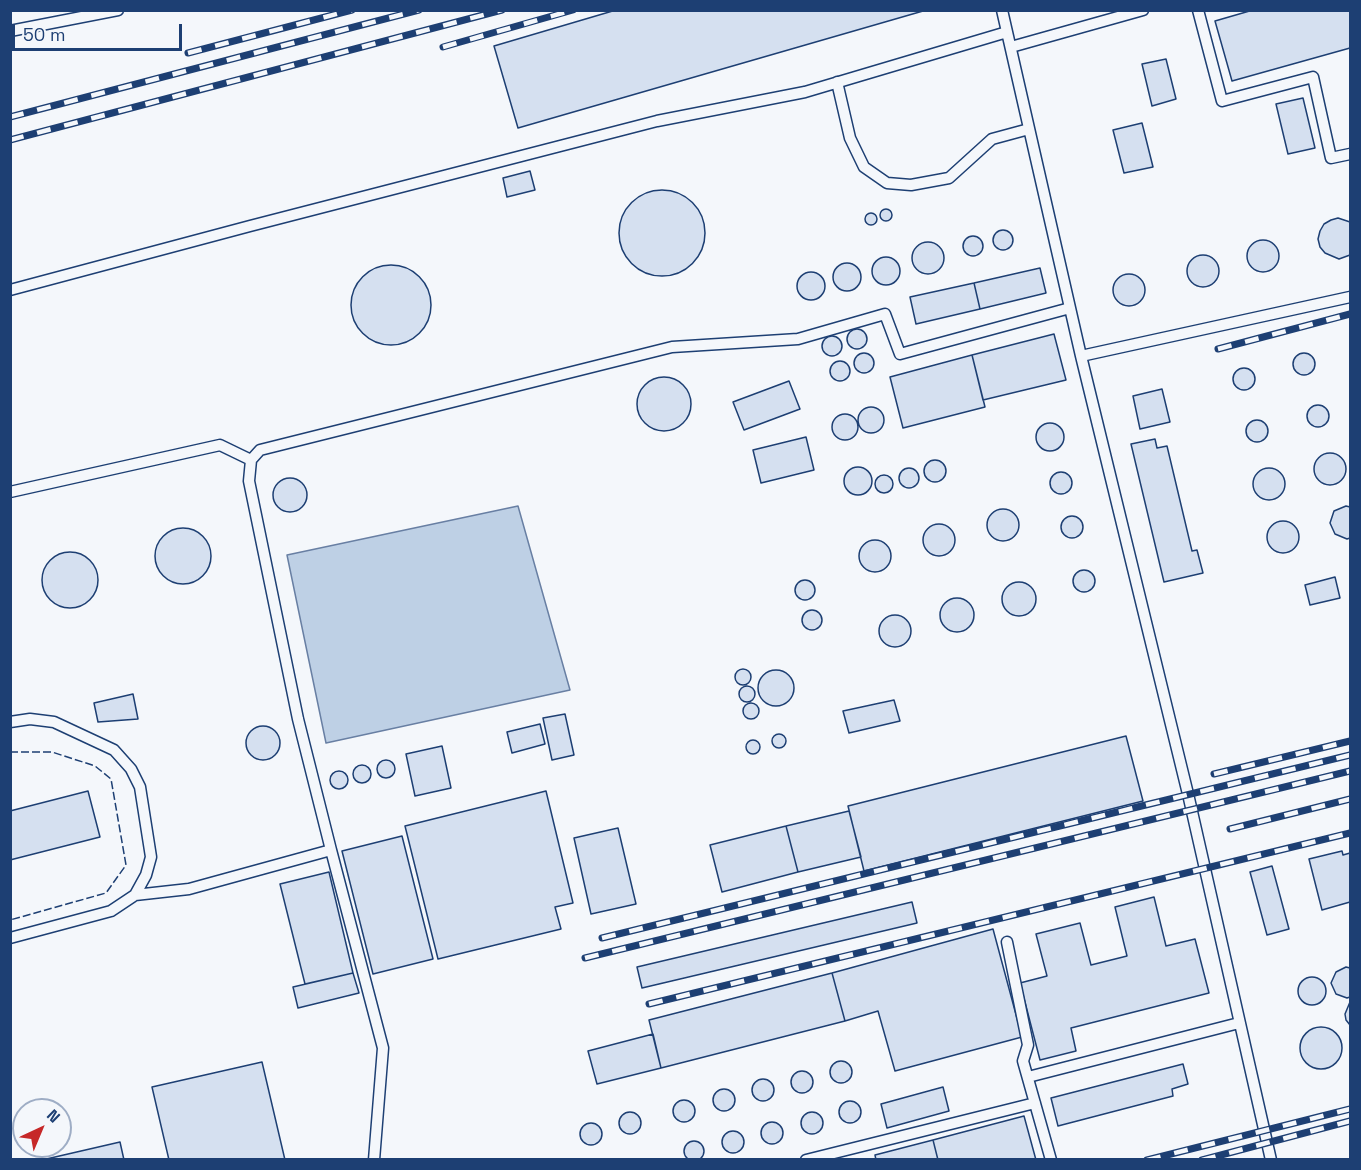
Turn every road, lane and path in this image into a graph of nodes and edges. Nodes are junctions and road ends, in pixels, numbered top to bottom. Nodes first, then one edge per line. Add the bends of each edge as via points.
1 (118, 10) edge
2 (1002, 10) edge
3 (1143, 10) edge
4 (1198, 10) edge
5 (10, 31) edge
6 (1007, 32) junction
7 (1011, 47) junction
8 (837, 82) junction
9 (1029, 129) junction
10 (1350, 154) edge
11 (10, 290) edge
12 (1350, 297) edge
13 (1070, 308) junction
14 (1081, 356) junction
15 (251, 460) junction
16 (10, 492) edge
17 (10, 722) edge
18 (330, 850) junction
19 (135, 895) junction
20 (10, 938) edge
21 (1007, 942) dead end
22 (1239, 1023) junction
23 (1028, 1077) junction
24 (1035, 1103) junction
25 (374, 1160) edge
26 (806, 1160) edge
27 (1051, 1160) edge
28 (1271, 1160) edge

1 - 5 lane
2 - 6 lane
3 - 7 lane
4 - 10 lane via 1222,101 1313,77 1331,158
6 - 7 lane
6 - 8 lane
7 - 9 lane
8 - 9 lane via 850,138 864,166 887,183 911,185 949,178 992,139
8 - 11 lane via 657,121
9 - 13 lane
12 - 14 lane
13 - 14 lane
13 - 15 lane via 900,354 885,314 798,339 672,346 260,450
14 - 22 lane via 1188,794
15 - 16 lane via 220,445
15 - 18 lane via 249,481 293,696
17 - 19 lane via 54,722 114,750 131,769 140,787 151,857
18 - 19 lane via 189,889
18 - 25 lane via 382,1048
19 - 20 lane via 111,911
21 - 23 lane via 1028,1045 1023,1061
22 - 23 lane
22 - 28 lane
23 - 24 lane
24 - 26 lane
24 - 27 lane

